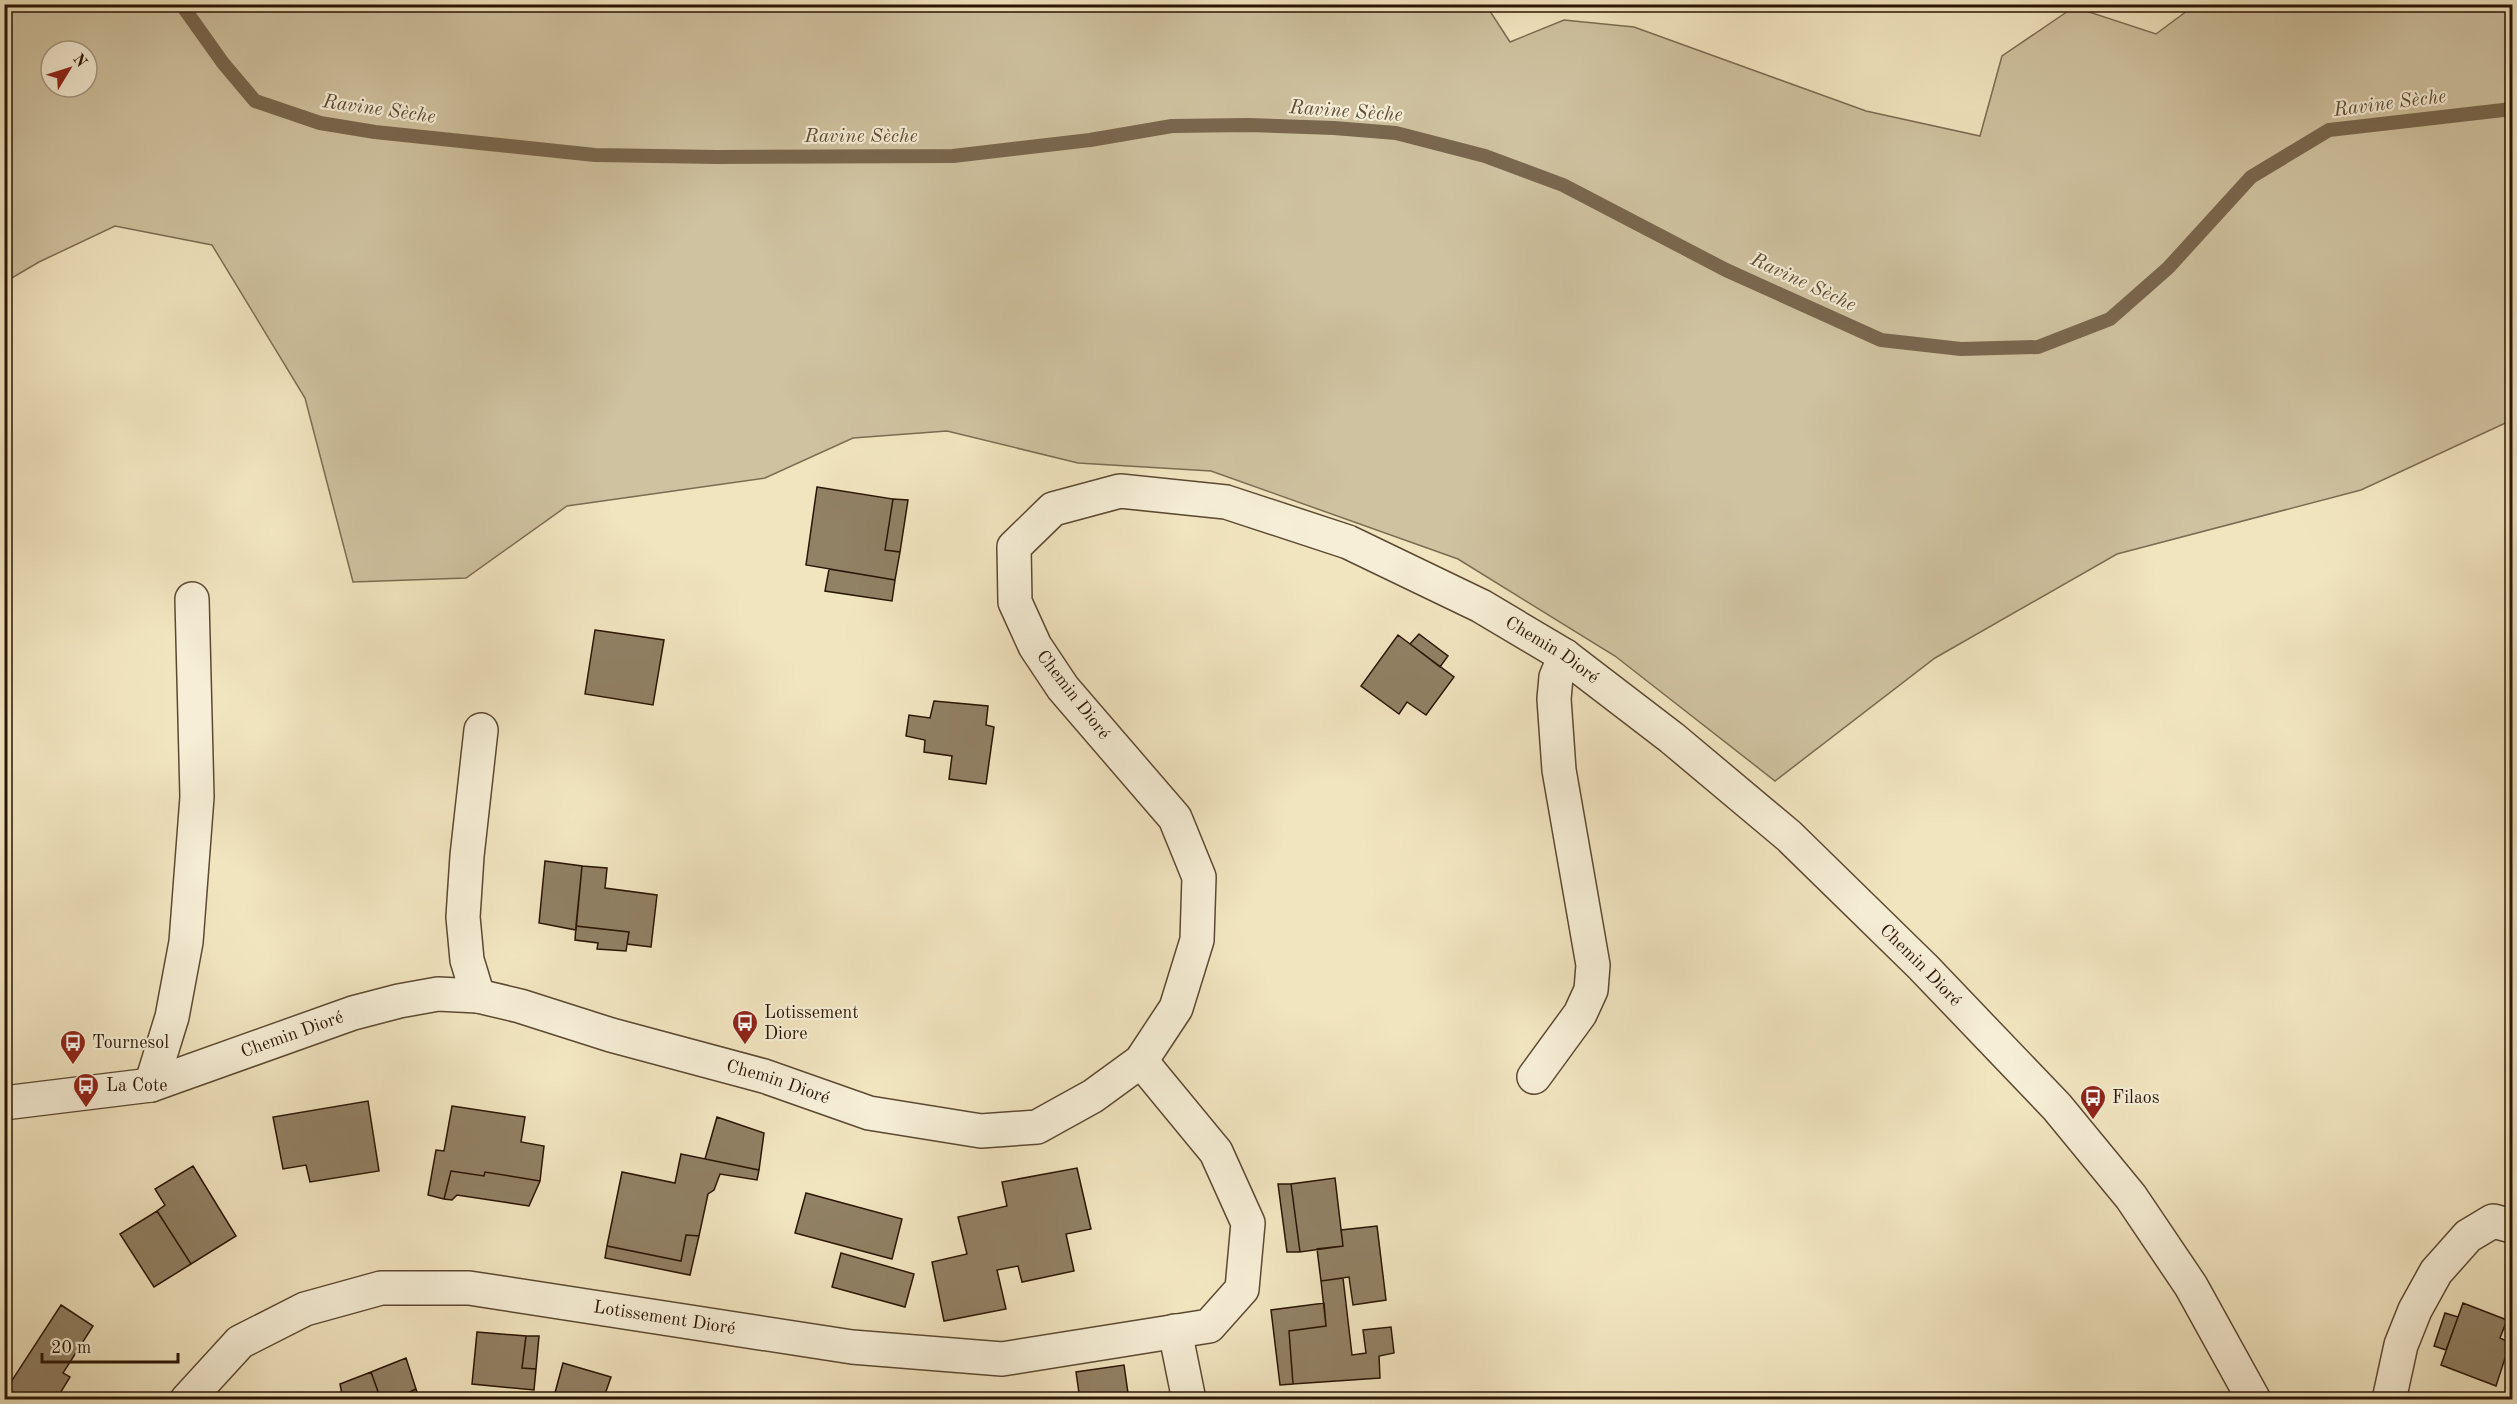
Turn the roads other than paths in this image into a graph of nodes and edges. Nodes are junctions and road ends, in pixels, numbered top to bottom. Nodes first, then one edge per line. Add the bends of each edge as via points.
1 (192, 599) dead end
2 (1565, 656) junction
3 (481, 730) dead end
4 (478, 996) junction
5 (1141, 1061) junction
6 (1534, 1077) dead end
7 (151, 1085) junction
8 (4, 1103) edge
9 (2512, 1226) edge
10 (1175, 1331) junction
11 (188, 1400) edge
12 (1189, 1400) edge
13 (2254, 1400) edge
14 (2389, 1400) edge

1 - 7 street via 197,797 186,942 172,1017
2 - 5 street, Chemin Dioré via 1481,606 1348,542 1226,502 1120,491 1053,509 1014,547 1015,602 1035,646 1063,688 1175,818 1199,878 1197,940 1187,974 1176,1008
2 - 6 street via 1556,677 1554,699 1559,770 1593,965 1592,990 1580,1014
2 - 13 street, Chemin Dioré via 1672,738 1789,836 1923,967 2057,1107 2132,1197 2191,1286
3 - 4 street via 463,917 467,960
4 - 5 street, Chemin Dioré via 764,1076 869,1113 981,1131 1037,1126 1093,1096
4 - 7 street, Chemin Dioré via 438,994 376,1007
5 - 10 street, Lotissement Dioré via 1216,1152 1248,1224 1242,1289 1209,1326
7 - 8 street, Chemin Dioré
9 - 14 street via 2493,1221 2468,1236 2436,1272 2401,1345
10 - 11 street, Lotissement Dioré via 1002,1359 852,1347 469,1288 381,1288 305,1309 240,1342
10 - 12 street

